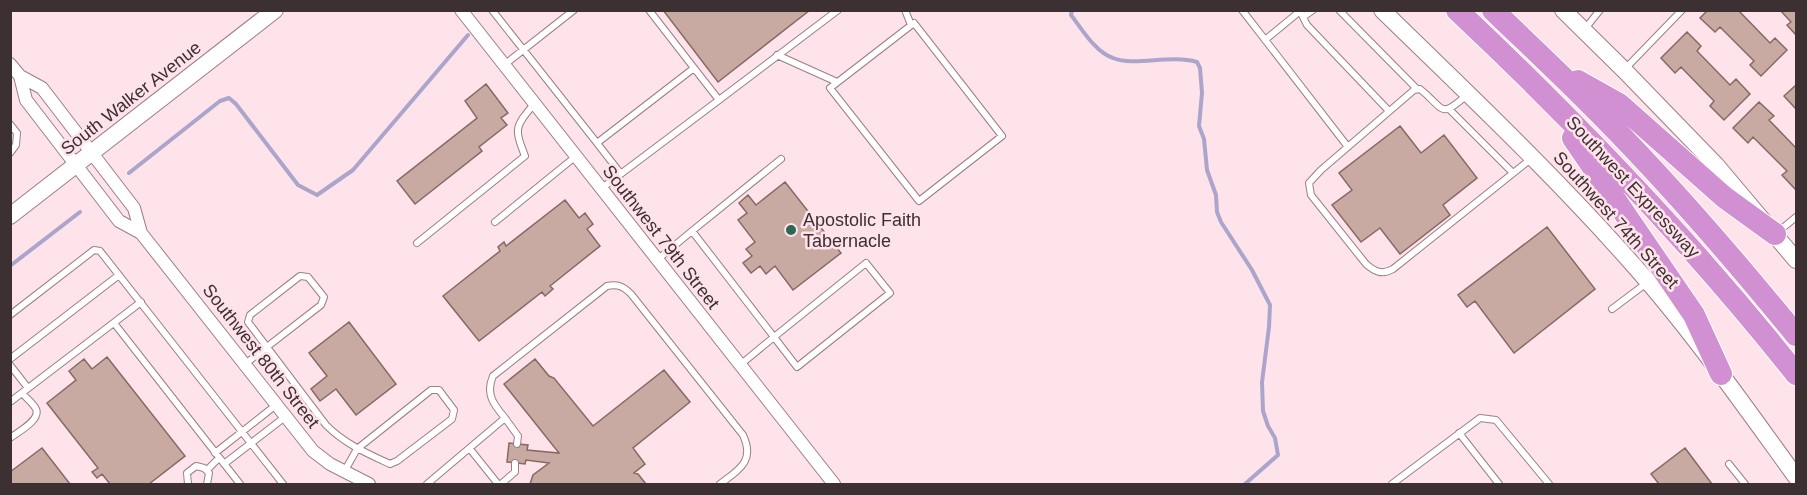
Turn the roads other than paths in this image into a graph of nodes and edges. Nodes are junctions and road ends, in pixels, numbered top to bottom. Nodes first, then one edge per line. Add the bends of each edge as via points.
1 (275, 10) edge
2 (461, 10) edge
3 (492, 10) edge
4 (574, 10) edge
5 (649, 10) edge
6 (838, 10) edge
7 (905, 10) edge
8 (1242, 10) edge
9 (1314, 10) edge
10 (1339, 10) edge
11 (1382, 10) edge
12 (1457, 10) edge
13 (1493, 10) edge
14 (1563, 10) edge
15 (1600, 10) edge
16 (1682, 10) edge
17 (1300, 13) edge
18 (911, 25) junction
19 (1583, 30) junction
20 (1265, 40) junction
21 (523, 50) junction
22 (777, 55) junction
23 (10, 64) edge
24 (1549, 64) junction
25 (504, 65) junction
26 (694, 68) junction
27 (1624, 70) junction
28 (20, 76) junction
29 (837, 82) junction
30 (1538, 87) junction
31 (1417, 89) junction
32 (1468, 94) junction
33 (719, 100) junction
34 (534, 104) junction
35 (1450, 110) junction
36 (1389, 111) junction
37 (10, 124) edge
38 (597, 143) junction
39 (1348, 147) junction
40 (10, 153) edge
41 (92, 153) junction
42 (576, 157) junction
43 (1533, 157) junction
44 (781, 159) dead end
45 (76, 165) junction
46 (1513, 173) junction
47 (621, 174) junction
48 (601, 189) junction
49 (10, 216) edge
50 (1797, 217) edge
51 (495, 222) dead end
52 (692, 231) junction
53 (141, 233) junction
54 (1775, 234) junction
55 (417, 243) dead end
56 (656, 260) junction
57 (1797, 260) edge
58 (119, 275) junction
59 (1648, 281) junction
60 (141, 302) junction
61 (1612, 309) dead end
62 (10, 315) edge
63 (114, 322) junction
64 (1797, 335) edge
65 (774, 337) junction
66 (267, 347) junction
67 (10, 358) edge
68 (244, 364) junction
69 (10, 365) edge
70 (740, 365) junction
71 (1721, 374) junction
72 (1797, 374) edge
73 (28, 388) junction
74 (22, 393) junction
75 (10, 402) edge
76 (276, 405) junction
77 (285, 417) junction
78 (506, 418) junction
79 (241, 432) junction
80 (1459, 433) junction
81 (10, 438) edge
82 (250, 444) junction
83 (517, 444) dead end
84 (357, 449) junction
85 (470, 449) junction
86 (220, 459) junction
87 (515, 463) dead end
88 (1729, 464) dead end
89 (207, 470) junction
90 (344, 472) junction
91 (1797, 477) edge
92 (188, 484) edge
93 (207, 484) edge
94 (240, 484) edge
95 (283, 484) edge
96 (369, 484) edge
97 (427, 484) edge
98 (499, 484) edge
99 (720, 484) edge
100 (834, 484) edge
101 (1392, 484) edge
102 (1499, 484) edge
103 (1549, 484) edge
104 (1744, 484) edge

1 - 41 main road, South Walker Avenue
2 - 25 street, Southwest 79th Street
3 - 21 lane
4 - 21 lane
5 - 26 lane
6 - 22 lane
7 - 18 lane
8 - 20 lane
9 - 17 lane
10 - 31 lane
11 - 32 main road, Southwest 74th Street
12 - 30 highway, Southwest Expressway
13 - 24 highway, Southwest Expressway
14 - 19 main road
15 - 19 lane
16 - 27 lane
17 - 20 lane
17 - 36 lane via 1307,26
18 - 29 lane
18 - 29 lane via 914,23 1002,136 919,201 830,88
19 - 27 main road
20 - 39 lane
21 - 25 lane
21 - 38 lane
22 - 29 lane
22 - 33 lane
23 - 28 street, Southwest 80th Street
24 - 54 highway via 1619,104 1724,197
24 - 64 highway, Southwest Expressway via 1670,189
25 - 34 street, Southwest 79th Street
26 - 33 lane
26 - 38 lane
27 - 54 main road via 1716,165
28 - 41 street, Southwest 80th Street via 42,88
28 - 45 street, Southwest 80th Street via 26,100
30 - 71 highway via 1694,315
30 - 72 highway, Southwest Expressway via 1698,256
31 - 35 lane via 1439,108
31 - 36 lane
32 - 35 lane
32 - 43 main road, Southwest 74th Street
33 - 47 lane
34 - 42 street, Southwest 79th Street
34 - 55 lane via 519,123 517,136 525,156
35 - 46 lane
36 - 39 lane
37 - 40 lane via 17,133 16,145
38 - 47 lane
39 - 46 lane via 1312,178 1309,189 1366,264 1378,272 1392,269
41 - 45 main road, South Walker Avenue
41 - 53 street, Southwest 80th Street via 134,208
42 - 48 street, Southwest 79th Street
42 - 51 lane
43 - 46 lane
43 - 59 main road, Southwest 74th Street
44 - 52 lane
45 - 49 main road, South Walker Avenue
45 - 53 street, Southwest 80th Street via 119,221
47 - 48 lane
48 - 56 street, Southwest 79th Street
50 - 54 lane
52 - 56 lane
52 - 65 lane
53 - 68 street, Southwest 80th Street
54 - 57 main road
56 - 70 street, Southwest 79th Street
58 - 60 lane
58 - 62 lane via 100,251 94,250
58 - 67 lane
59 - 61 lane
59 - 71 main road, Southwest 74th Street
60 - 63 lane
60 - 79 lane
63 - 73 lane
63 - 86 lane
65 - 65 lane via 866,263 890,293 797,367
65 - 70 lane
66 - 66 lane via 321,305 324,297 308,277 300,276 250,315 248,322
66 - 68 lane
66 - 84 lane via 326,425
68 - 76 street, Southwest 80th Street
69 - 73 lane
70 - 100 street, Southwest 79th Street
71 - 91 main road, Southwest 74th Street
73 - 74 lane
74 - 75 lane
74 - 81 lane via 37,413
76 - 77 street, Southwest 80th Street
76 - 79 lane
77 - 82 lane
77 - 90 street, Southwest 80th Street via 313,451
78 - 83 lane via 518,436
78 - 85 lane
78 - 99 lane via 491,401 489,385 493,376 607,286 616,284 631,294 743,435 748,455 740,470
79 - 82 lane
79 - 86 lane
80 - 101 lane
80 - 102 lane
80 - 103 lane via 1480,418 1497,420
82 - 86 lane
82 - 95 lane
84 - 84 lane via 390,464 452,418 454,411 439,390 431,390
84 - 90 lane
85 - 97 lane
85 - 98 lane
86 - 89 lane
86 - 94 lane
87 - 98 lane via 515,472
88 - 104 lane
89 - 92 lane via 192,467 187,473
89 - 93 lane
90 - 96 street, Southwest 80th Street

